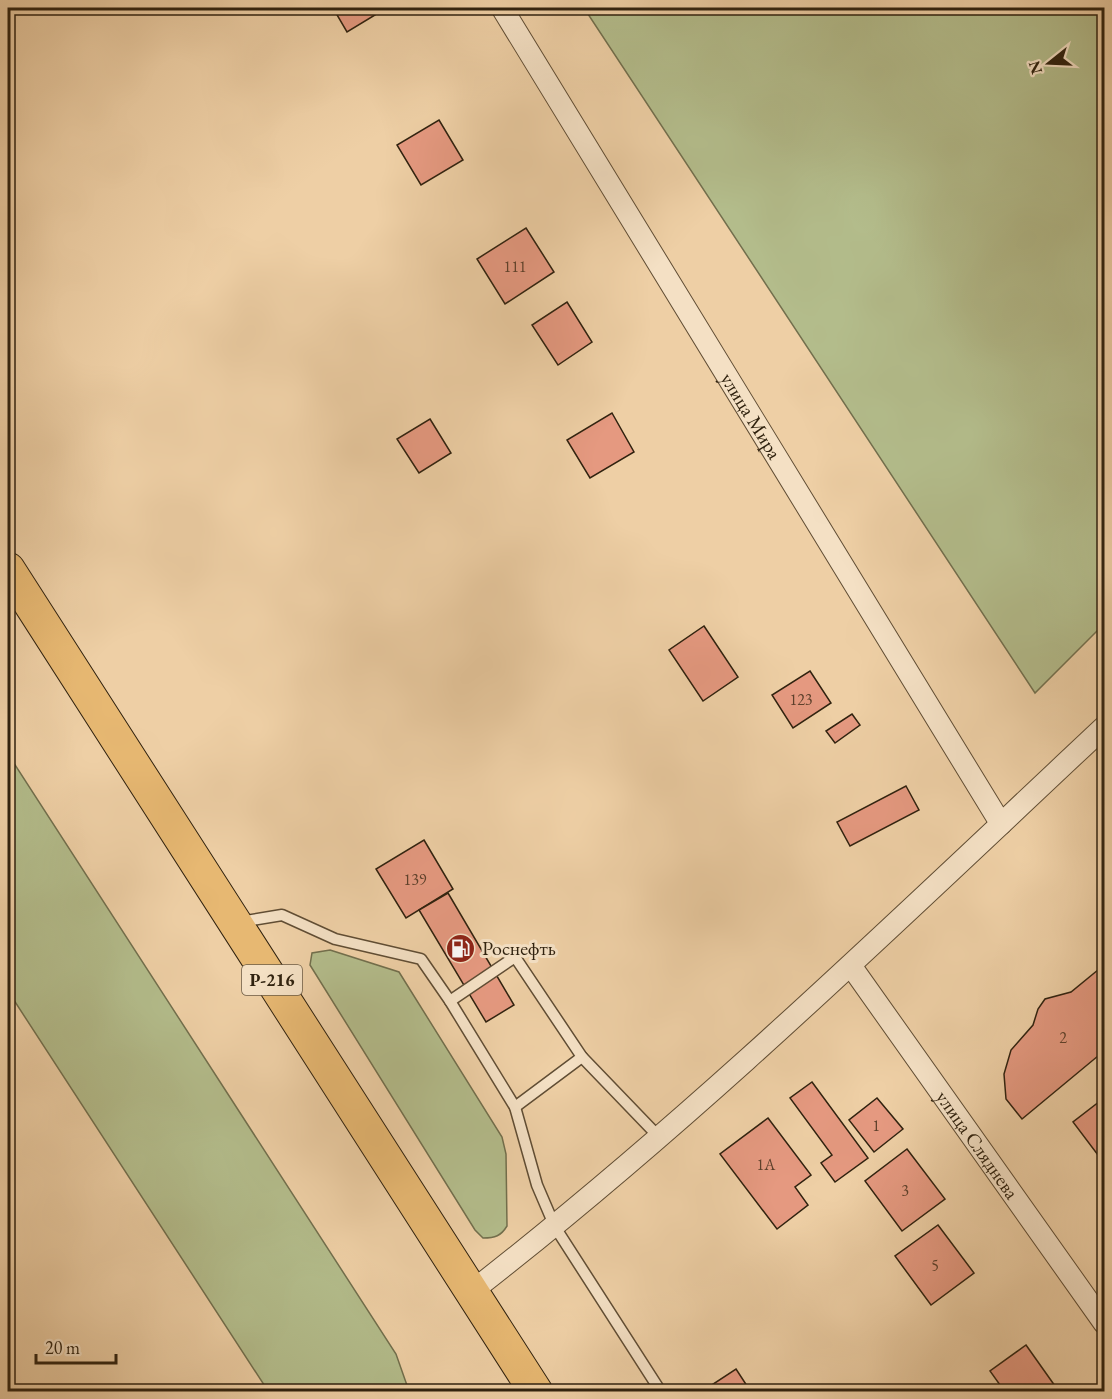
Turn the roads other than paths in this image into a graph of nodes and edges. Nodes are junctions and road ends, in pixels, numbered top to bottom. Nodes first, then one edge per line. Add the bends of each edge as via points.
1 (502, 8) edge
2 (8, 569) edge
3 (1104, 726) edge
4 (1001, 824) junction
5 (235, 922) junction
6 (850, 966) junction
7 (450, 1000) junction
8 (582, 1057) junction
9 (515, 1107) junction
10 (658, 1136) junction
11 (555, 1227) junction
12 (471, 1292) junction
13 (1104, 1323) edge
14 (532, 1390) edge
15 (661, 1392) edge

1 - 4 street, улица Мира
2 - 5 highway, Р-216
3 - 4 street
4 - 6 street
5 - 7 lane via 282,915 335,939 421,959
5 - 12 highway, Р-216
6 - 10 street
6 - 13 street, улица Сляднева
7 - 8 lane via 515,957
7 - 9 lane
8 - 9 lane
8 - 10 lane
9 - 11 lane via 537,1185
10 - 11 street
11 - 12 street
11 - 15 lane
12 - 14 highway, Р-216

